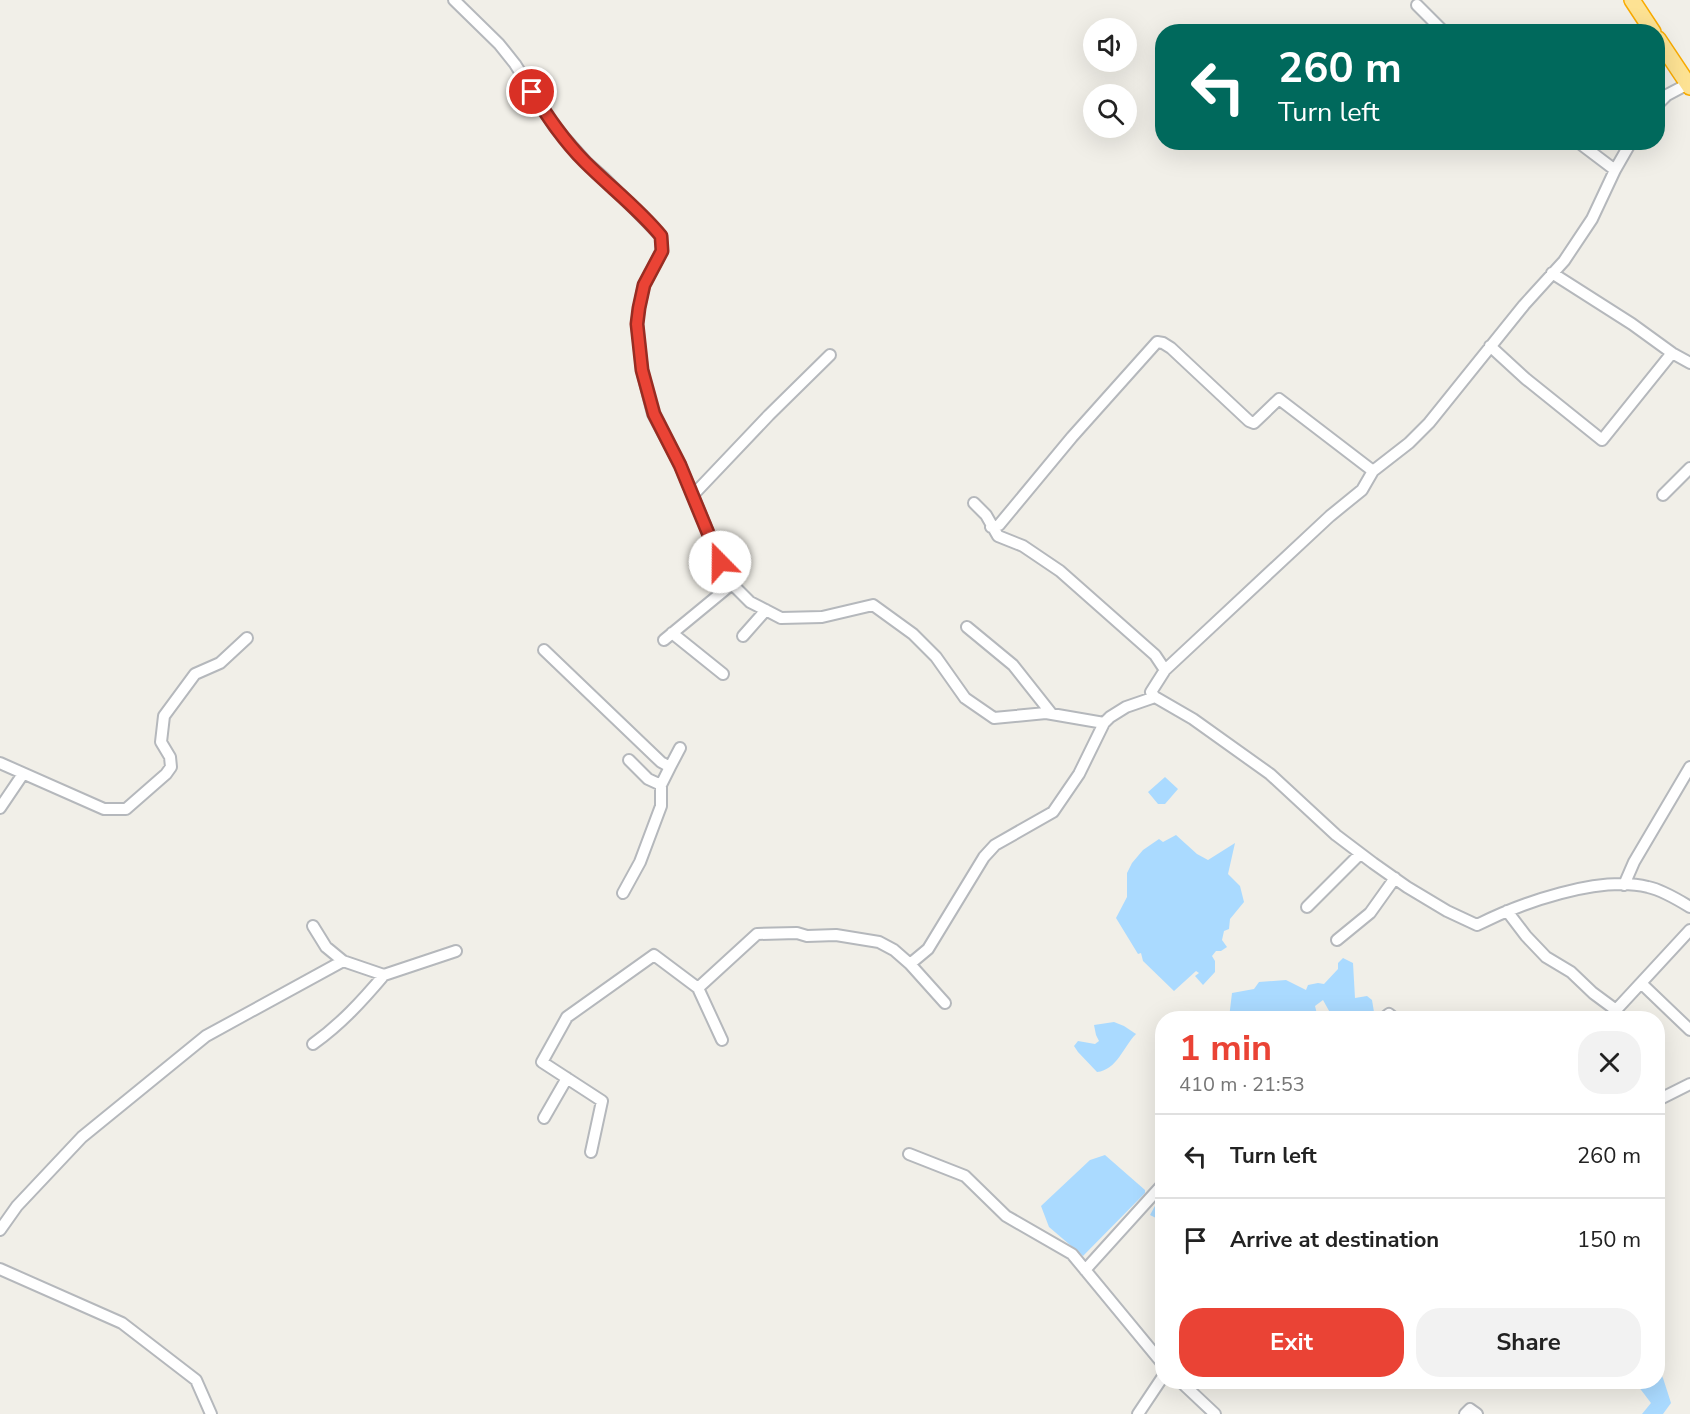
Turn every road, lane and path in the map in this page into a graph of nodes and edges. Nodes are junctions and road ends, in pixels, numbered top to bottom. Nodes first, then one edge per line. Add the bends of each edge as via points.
1 (454, 0) edge
2 (1632, 0) edge
3 (1417, 5) dead end
4 (1436, 24) edge
5 (1648, 24) edge
6 (1665, 49) edge
7 (1689, 85) edge
8 (1665, 98) edge
9 (1589, 150) edge
10 (1627, 150) edge
11 (1616, 170) junction
12 (1552, 273) junction
13 (1490, 346) junction
14 (1672, 353) junction
15 (830, 355) dead end
16 (1690, 363) edge
17 (1690, 468) edge
18 (1373, 471) junction
19 (693, 495) junction
20 (1664, 495) dead end
21 (974, 503) dead end
22 (992, 527) junction
23 (732, 584) junction
24 (766, 610) junction
25 (967, 627) dead end
26 (743, 636) dead end
27 (247, 638) dead end
28 (544, 650) dead end
29 (1165, 670) junction
30 (723, 674) dead end
31 (1155, 697) junction
32 (1050, 713) junction
33 (1104, 723) junction
34 (680, 748) dead end
35 (629, 760) dead end
36 (0, 763) edge
37 (670, 767) junction
38 (1690, 767) edge
39 (23, 774) junction
40 (660, 785) junction
41 (0, 808) edge
42 (1360, 854) junction
43 (1395, 879) junction
44 (1624, 885) junction
45 (623, 893) dead end
46 (1307, 907) dead end
47 (1690, 907) edge
48 (1507, 911) junction
49 (314, 926) dead end
50 (1690, 930) edge
51 (1337, 940) dead end
52 (456, 951) dead end
53 (344, 961) junction
54 (910, 963) junction
55 (384, 975) junction
56 (1642, 984) junction
57 (698, 988) junction
58 (945, 1003) dead end
59 (1690, 1030) edge
60 (722, 1040) dead end
61 (313, 1044) dead end
62 (567, 1078) junction
63 (1690, 1084) edge
64 (1665, 1096) edge
65 (544, 1118) dead end
66 (591, 1152) dead end
67 (909, 1154) dead end
68 (1155, 1193) edge
69 (0, 1230) edge
70 (0, 1269) edge
71 (1085, 1270) junction
72 (1155, 1355) edge
73 (1155, 1388) edge
74 (1188, 1389) edge
75 (212, 1414) edge
76 (1138, 1414) edge
77 (1215, 1414) edge
78 (1465, 1414) edge
79 (1476, 1414) edge

1 - 19 street via 515,64 554,126 661,236 662,251 644,285 639,308 639,348 654,414
2 - 5 highway
3 - 4 street
6 - 7 highway
7 - 8 street
9 - 11 street
10 - 11 street
11 - 12 street via 1592,219
12 - 13 street
12 - 14 street
13 - 14 street via 1602,440
13 - 18 street via 1429,423
14 - 16 street
15 - 19 street
17 - 20 street
18 - 22 street via 1278,399 1258,420 1249,421 1170,348 1157,342 999,525
18 - 29 street via 1362,490
19 - 23 street
21 - 22 street
22 - 29 street via 998,536 1023,546 1060,571 1155,655
23 - 24 street via 750,602
23 - 30 street via 668,636
24 - 26 street
24 - 32 street via 781,618 822,617 873,605 913,634 936,657 964,698 994,718
25 - 32 street via 1013,665
27 - 39 street via 220,663 195,674 178,695 164,716 161,733 171,767 126,809 104,809
28 - 37 street
29 - 31 street via 1151,692
31 - 33 street via 1126,707
31 - 42 street via 1270,774
32 - 33 street
33 - 54 street via 1079,774 1053,812 995,845 928,949
34 - 37 street
35 - 40 street
36 - 39 street
37 - 40 street
38 - 44 street
39 - 41 street
40 - 45 street via 661,806 640,862
42 - 43 street
42 - 46 street
43 - 48 street via 1477,925
43 - 51 street via 1370,913
44 - 47 street via 1647,886
44 - 48 street via 1572,891
48 - 56 street via 1546,957 1571,972 1616,1010
49 - 53 street via 326,947
50 - 56 street
52 - 55 street
53 - 55 street
53 - 69 street via 206,1036 82,1137 17,1206
54 - 57 street via 879,942 836,935 757,934
54 - 58 street
55 - 61 street via 359,1004
56 - 59 street
57 - 60 street
57 - 62 street via 654,955 567,1017 542,1062
62 - 65 street
62 - 66 street via 602,1101
63 - 64 street
67 - 71 street via 965,1176 1006,1216 1072,1254
68 - 71 street
70 - 75 street via 122,1323 196,1380
71 - 72 street
73 - 76 street
74 - 77 street
78 - 79 street via 1470,1409

